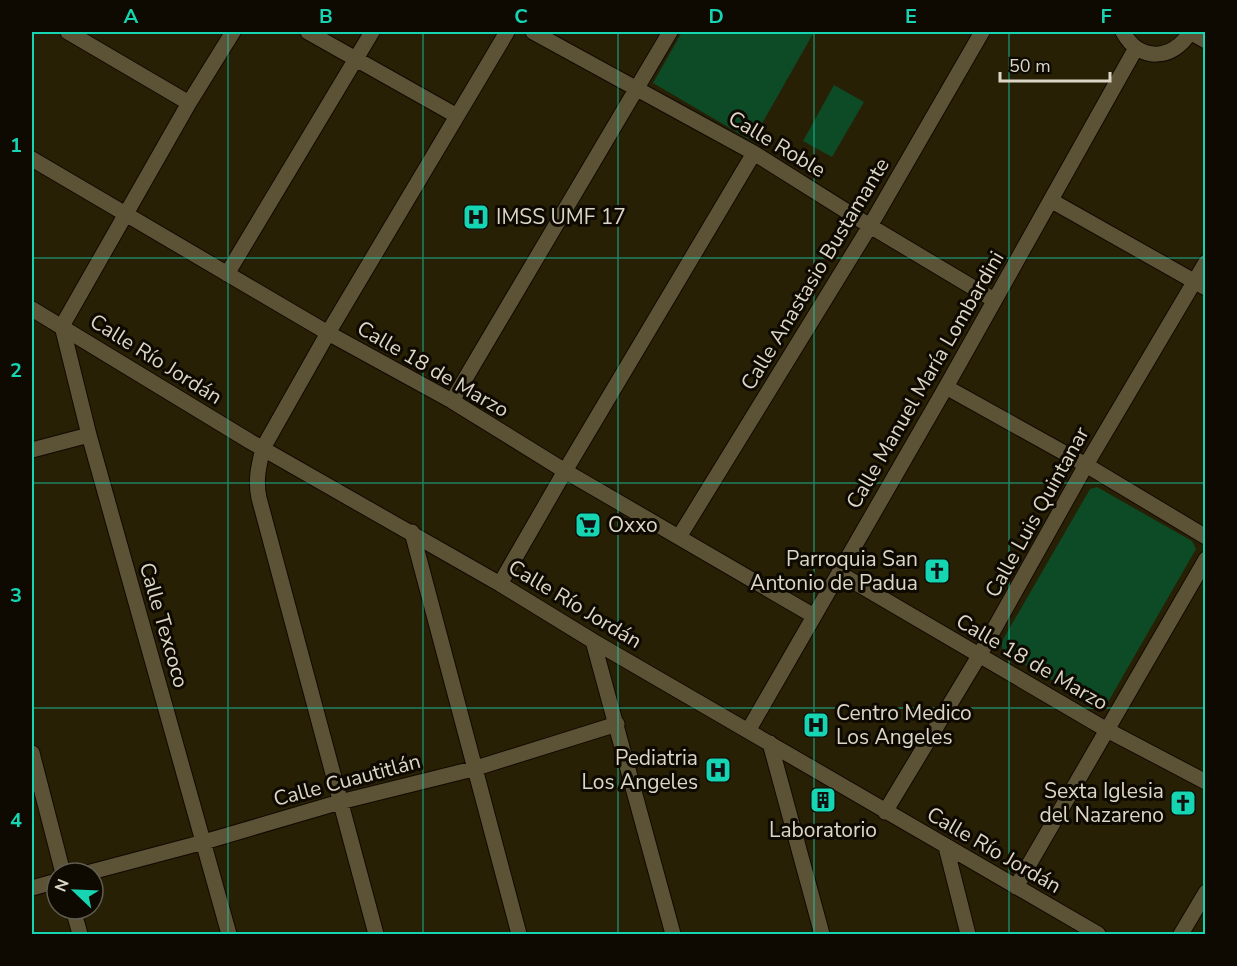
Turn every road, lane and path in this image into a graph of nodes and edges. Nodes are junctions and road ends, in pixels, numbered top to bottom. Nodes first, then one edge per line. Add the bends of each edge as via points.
1 (68, 32) edge
2 (234, 32) edge
3 (308, 32) edge
4 (372, 32) edge
5 (507, 32) edge
6 (533, 32) edge
7 (670, 32) edge
8 (982, 32) edge
9 (1123, 32) edge
10 (1190, 32) edge
11 (1206, 41) edge
12 (1136, 48) junction
13 (355, 59) junction
14 (637, 87) junction
15 (189, 103) junction
16 (457, 116) junction
17 (754, 153) junction
18 (32, 159) edge
19 (1052, 201) junction
20 (127, 215) junction
21 (870, 226) junction
22 (1206, 262) edge
23 (227, 274) junction
24 (1200, 285) edge
25 (994, 300) junction
26 (32, 309) edge
27 (62, 326) junction
28 (328, 333) junction
29 (946, 387) junction
30 (452, 401) junction
31 (89, 435) junction
32 (263, 448) junction
33 (32, 450) edge
34 (1086, 465) junction
35 (565, 471) junction
36 (412, 532) junction
37 (679, 537) junction
38 (1206, 537) edge
39 (1206, 559) edge
40 (839, 573) junction
41 (500, 584) junction
42 (814, 616) junction
43 (593, 641) junction
44 (979, 656) junction
45 (617, 724) junction
46 (1107, 730) junction
47 (748, 731) junction
48 (770, 743) junction
49 (32, 753) edge
50 (473, 769) junction
51 (1206, 782) edge
52 (340, 802) junction
53 (885, 812) junction
54 (204, 842) junction
55 (946, 847) junction
56 (60, 861) edge
57 (105, 868) edge
58 (1016, 886) junction
59 (1206, 892) edge
60 (229, 934) edge
61 (376, 934) edge
62 (519, 934) edge
63 (673, 934) edge
64 (822, 934) edge
65 (968, 934) edge
66 (1098, 934) edge
67 (1181, 934) edge

1 - 15 street
2 - 15 street
3 - 13 street
4 - 13 street
5 - 16 street
6 - 14 street, Calle Roble
7 - 14 street
8 - 21 street, Calle Anastasio Bustamante
9 - 12 street
10 - 11 street
10 - 12 street via 1179,46 1162,54
12 - 19 street, Calle Manuel María Lombardini
13 - 16 street
13 - 23 street
14 - 17 street, Calle Roble
14 - 30 street
15 - 20 street
16 - 28 street
17 - 21 street, Calle Roble
17 - 35 street
18 - 20 street, Calle 18 de Marzo
19 - 24 street
19 - 25 street, Calle Manuel María Lombardini
20 - 23 street, Calle 18 de Marzo
20 - 27 street
21 - 25 street, Calle Roble
21 - 37 street, Calle Anastasio Bustamante
22 - 24 street, Calle Luis Quintanar
23 - 28 street, Calle 18 de Marzo
24 - 34 street, Calle Luis Quintanar
25 - 29 street, Calle Manuel María Lombardini
26 - 27 street, Calle Río Jordán
27 - 31 street, Calle Texcoco
27 - 32 street, Calle Río Jordán
28 - 30 street, Calle 18 de Marzo
28 - 32 street
29 - 34 street
29 - 40 street, Calle Manuel María Lombardini
30 - 35 street, Calle 18 de Marzo
31 - 33 street
31 - 54 street, Calle Texcoco
32 - 36 street, Calle Río Jordán
32 - 52 street via 256,484
34 - 38 street
34 - 44 street, Calle Luis Quintanar
35 - 37 street, Calle 18 de Marzo
35 - 41 street
36 - 41 street, Calle Río Jordán
36 - 50 street
37 - 42 street, Calle 18 de Marzo
39 - 46 street
40 - 42 street, Calle Manuel María Lombardini
40 - 44 street, Calle 18 de Marzo
41 - 43 street, Calle Río Jordán
42 - 47 street, Calle Manuel María Lombardini
43 - 45 street
43 - 47 street, Calle Río Jordán
44 - 46 street, Calle 18 de Marzo
44 - 53 street, Calle Luis Quintanar
45 - 50 street, Calle Cuautitlán
45 - 63 street
46 - 51 street, Calle 18 de Marzo
46 - 58 street
47 - 48 street, Calle Río Jordán
48 - 53 street, Calle Río Jordán
48 - 64 street
49 - 56 street
50 - 52 street, Calle Cuautitlán
50 - 62 street
52 - 54 street, Calle Cuautitlán
52 - 61 street
53 - 55 street, Calle Río Jordán
54 - 57 street, Calle Cuautitlán
54 - 60 street, Calle Texcoco
55 - 58 street, Calle Río Jordán
55 - 65 street
58 - 66 street, Calle Río Jordán
59 - 67 street

